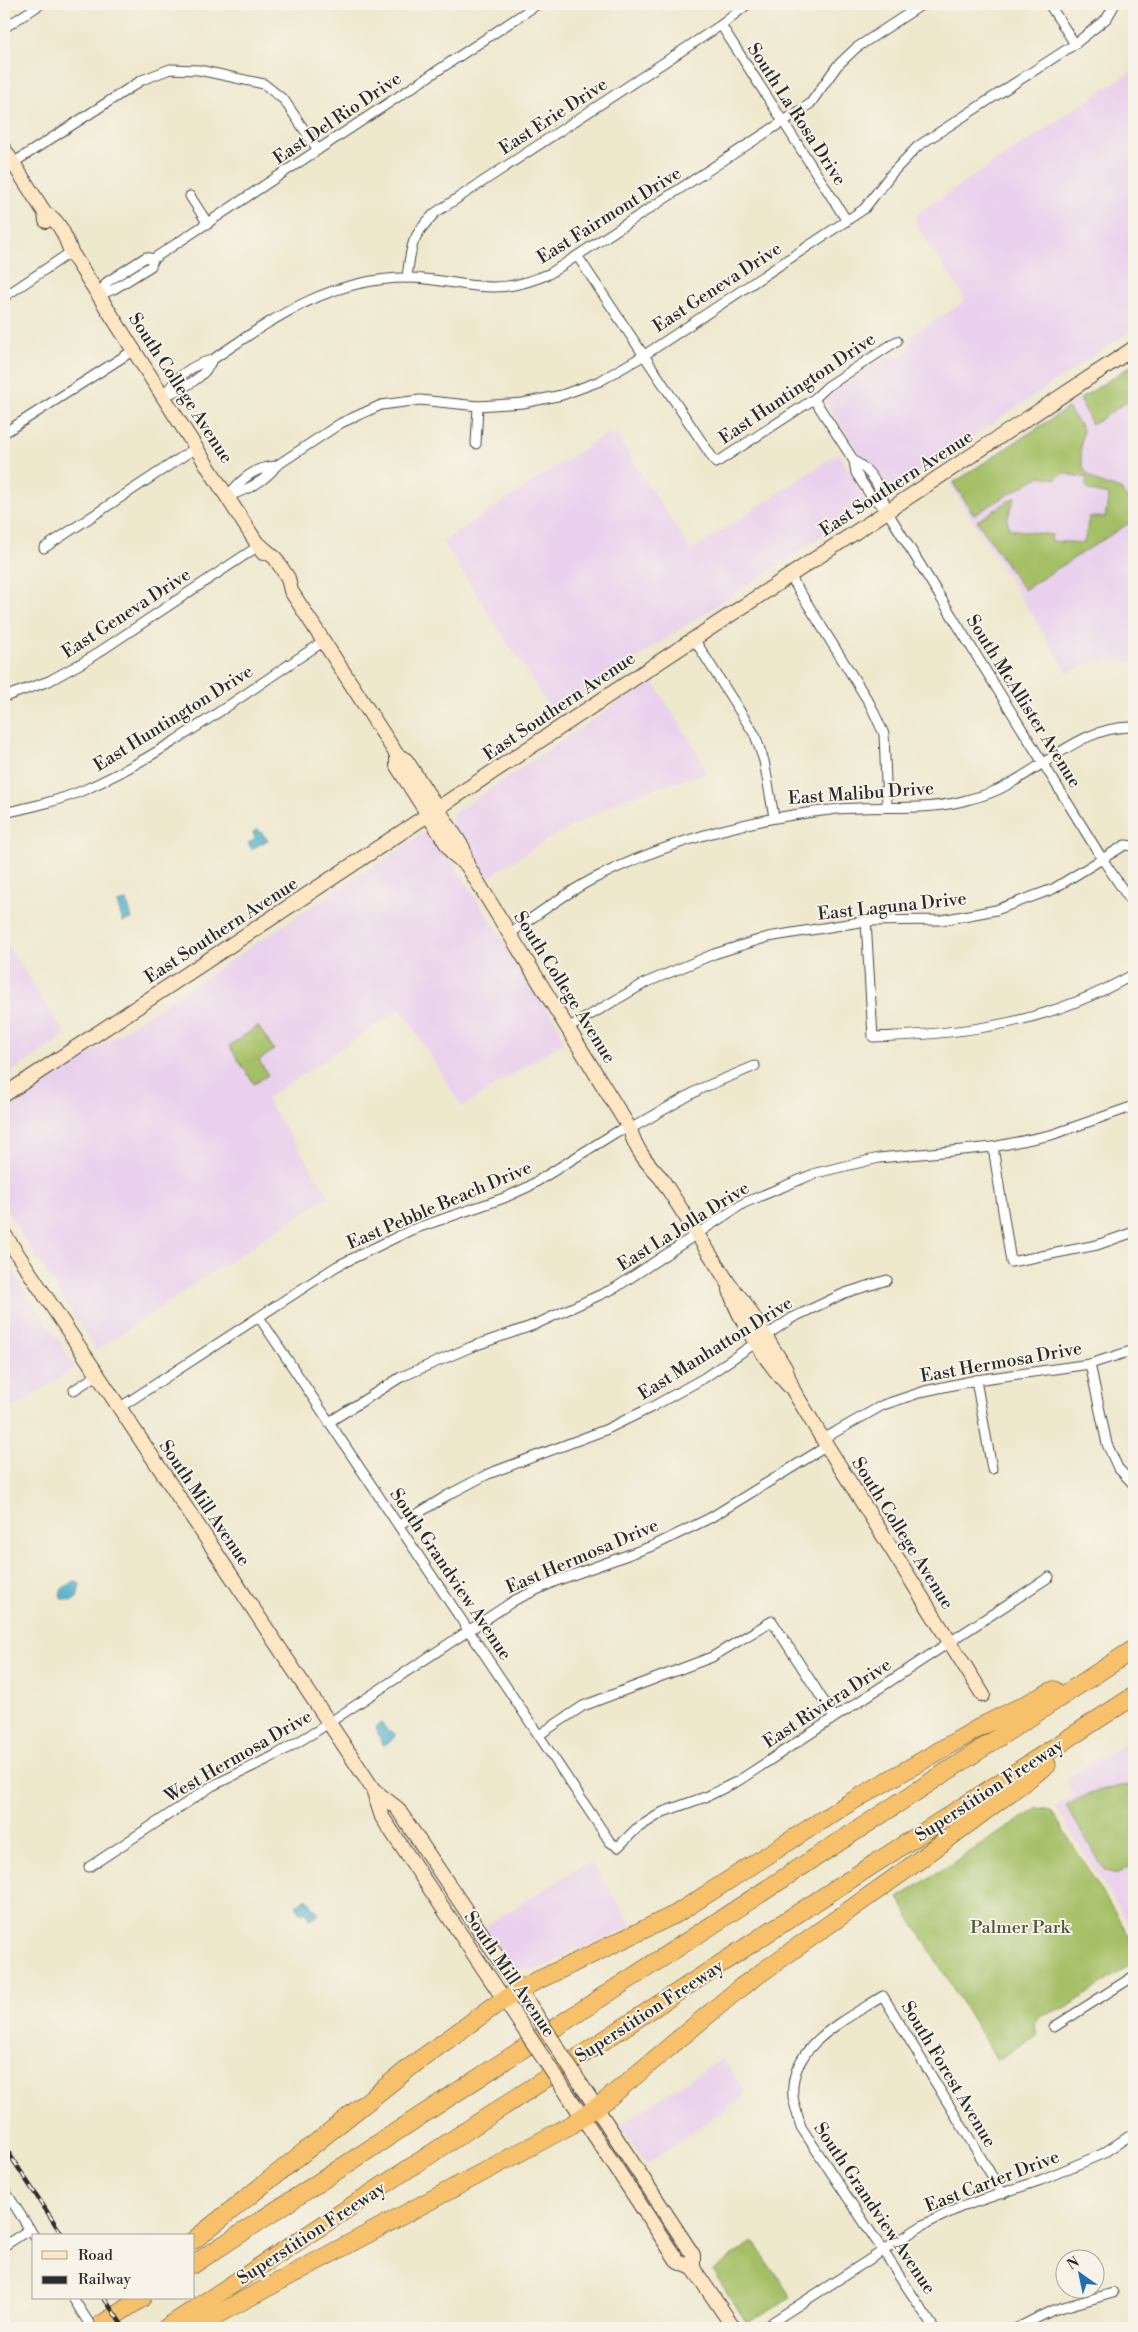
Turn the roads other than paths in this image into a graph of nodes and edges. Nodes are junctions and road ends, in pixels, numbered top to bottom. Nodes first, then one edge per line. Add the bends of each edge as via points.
1 (41, 4) edge
2 (538, 4) edge
3 (748, 4) edge
4 (923, 4) edge
5 (1049, 4) edge
6 (1115, 4) edge
7 (721, 25) junction
8 (4, 28) edge
9 (1075, 44) junction
10 (784, 122) junction
11 (318, 150) junction
12 (7, 156) edge
13 (190, 196) dead end
14 (847, 221) junction
15 (208, 224) junction
16 (71, 252) junction
17 (578, 257) junction
18 (407, 278) junction
19 (99, 295) junction
20 (4, 297) edge
21 (897, 341) dead end
22 (1134, 348) edge
23 (134, 350) junction
24 (642, 356) junction
25 (164, 396) junction
26 (814, 400) junction
27 (478, 406) junction
28 (4, 433) edge
29 (476, 444) dead end
30 (197, 447) junction
31 (228, 496) junction
32 (887, 511) junction
33 (260, 545) junction
34 (44, 548) dead end
35 (790, 576) junction
36 (694, 639) junction
37 (323, 642) junction
38 (4, 697) edge
39 (1134, 727) edge
40 (1043, 762) junction
41 (888, 806) junction
42 (433, 812) junction
43 (4, 813) edge
44 (774, 817) junction
45 (1134, 846) edge
46 (1103, 860) junction
47 (1134, 906) edge
48 (866, 921) junction
49 (510, 934) junction
50 (1134, 974) edge
51 (568, 1028) junction
52 (755, 1066) dead end
53 (4, 1095) edge
54 (1134, 1106) edge
55 (630, 1129) junction
56 (993, 1147) junction
57 (1134, 1232) edge
58 (4, 1234) edge
59 (696, 1234) junction
60 (887, 1280) dead end
61 (259, 1317) junction
62 (761, 1339) junction
63 (1134, 1350) edge
64 (1090, 1364) junction
65 (97, 1375) junction
66 (976, 1380) junction
67 (74, 1390) dead end
68 (119, 1408) junction
69 (329, 1422) junction
70 (825, 1442) junction
71 (992, 1469) dead end
72 (1134, 1485) edge
73 (398, 1525) junction
74 (1049, 1577) dead end
75 (468, 1630) junction
76 (949, 1642) junction
77 (1133, 1650) edge
78 (983, 1695) dead end
79 (1134, 1696) edge
80 (1134, 1700) edge
81 (834, 1717) junction
82 (329, 1722) junction
83 (539, 1735) junction
84 (375, 1791) junction
85 (618, 1847) joint
86 (89, 1867) dead end
87 (1134, 1976) edge
88 (520, 1990) junction
89 (883, 1996) joint
90 (504, 1999) junction
91 (1054, 2027) dead end
92 (589, 2113) junction
93 (1134, 2133) edge
94 (4, 2189) edge
95 (1004, 2194) junction
96 (32, 2233) edge
97 (195, 2239) edge
98 (4, 2246) edge
99 (882, 2249) junction
100 (195, 2263) edge
101 (1113, 2293) dead end
102 (74, 2300) edge
103 (119, 2300) edge
104 (139, 2300) edge
105 (84, 2328) edge
106 (92, 2328) edge
107 (96, 2328) edge
108 (166, 2328) edge
109 (192, 2328) edge
110 (734, 2328) edge
111 (763, 2328) edge
112 (934, 2328) edge
113 (1017, 2328) edge

1 - 8 street
2 - 11 street, East Del Rio Drive
3 - 7 street, East Erie Drive
4 - 10 street, East Fairmont Drive via 856,48 837,66 810,104
5 - 9 street
6 - 9 street, East Geneva Drive via 1107,18
7 - 10 street, South La Rosa Drive
7 - 18 street, East Erie Drive via 435,213 418,231 410,253
9 - 14 street, East Geneva Drive via 918,146 892,173 874,199
10 - 14 street, South La Rosa Drive
10 - 17 street, East Fairmont Drive
11 - 12 street via 284,100 264,84 199,70 170,69 142,80
11 - 15 street, East Del Rio Drive
12 - 16 main road, South College Avenue via 44,213 46,223 57,240
13 - 15 street
14 - 24 street, East Geneva Drive
15 - 19 street, East Del Rio Drive via 153,259 146,257 107,282
16 - 19 main road, South College Avenue
16 - 20 street
17 - 18 street, East Fairmont Drive via 549,274 522,284 494,287
17 - 24 street
18 - 25 street, East Fairmont Drive via 349,286 304,301 212,360 207,371
19 - 23 main road, South College Avenue
21 - 26 street, East Huntington Drive via 828,386
22 - 32 main road, East Southern Avenue
23 - 25 main road, South College Avenue
23 - 28 street
24 - 26 street, East Huntington Drive via 716,463
24 - 27 street, East Geneva Drive via 600,381 562,395 523,403
25 - 30 main road, South College Avenue
26 - 32 street, South McAllister Avenue via 854,460 866,467 876,482
27 - 29 street
27 - 31 street, East Geneva Drive via 420,400 381,406 341,423 276,466 262,466 239,482
30 - 31 main road, South College Avenue
30 - 34 street
31 - 33 main road, South College Avenue
32 - 35 main road, East Southern Avenue
32 - 40 street, South McAllister Avenue
33 - 37 main road, South College Avenue via 288,578 291,592
33 - 38 street, East Geneva Drive via 87,660 48,681
35 - 36 main road, East Southern Avenue
35 - 41 street via 870,704 884,734
36 - 42 main road, East Southern Avenue
36 - 44 street via 756,735
37 - 42 main road, South College Avenue via 397,755 406,760
37 - 43 street, East Huntington Drive via 124,771 48,803
39 - 40 street, East Malibu Drive via 1097,732
40 - 41 street, East Malibu Drive via 1008,785 969,800
40 - 46 street, South McAllister Avenue
41 - 44 street, East Malibu Drive
42 - 49 main road, South College Avenue via 453,854 467,865
42 - 53 main road, East Southern Avenue
44 - 49 street, East Malibu Drive via 713,832 594,878
45 - 46 street, East Laguna Drive via 1125,846
46 - 47 street, South McAllister Avenue
46 - 48 street, East Laguna Drive via 1053,889 996,910 942,920
48 - 50 street via 872,1037 984,1029 1042,1016 1103,992
48 - 51 street, East Laguna Drive via 768,937 714,954 646,983
49 - 51 main road, South College Avenue
51 - 55 main road, South College Avenue
52 - 55 street, East Pebble Beach Drive via 702,1088
54 - 56 street, East La Jolla Drive via 1050,1135
55 - 59 main road, South College Avenue via 641,1137 655,1158 661,1178
55 - 61 street, East Pebble Beach Drive via 618,1131 549,1175 504,1198 411,1230 354,1257
56 - 57 street via 1011,1262 1097,1245
56 - 59 street, East La Jolla Drive via 879,1158 816,1173 744,1203
58 - 65 main road, South Mill Avenue
59 - 62 main road, South College Avenue via 728,1284 734,1306
59 - 69 street, East La Jolla Drive via 614,1288 534,1325 401,1377
60 - 62 street, East Manhatton Drive via 845,1293 792,1318
61 - 68 street, East Pebble Beach Drive
61 - 69 street, South Grandview Avenue
62 - 70 main road, South College Avenue via 776,1372 793,1390
62 - 73 street, East Manhatton Drive via 704,1378 631,1418 488,1474
63 - 64 street, East Hermosa Drive
64 - 66 street, East Hermosa Drive
64 - 72 street via 1107,1444 1118,1468
65 - 67 street
65 - 68 main road, South Mill Avenue
66 - 70 street, East Hermosa Drive via 925,1391 883,1405
66 - 71 street
68 - 82 main road, South Mill Avenue
69 - 73 street, South Grandview Avenue
70 - 75 street, East Hermosa Drive via 710,1518 655,1545 528,1593
70 - 76 main road, South College Avenue
73 - 75 street, South Grandview Avenue
74 - 76 street, East Riviera Drive
75 - 82 street, East Hermosa Drive
75 - 83 street, South Grandview Avenue
76 - 78 main road, South College Avenue
76 - 81 street, East Riviera Drive
77 - 88 highway via 984,1725 894,1776 676,1914
77 - 100 highway, Superstition Freeway
79 - 108 highway, Superstition Freeway
80 - 92 highway via 907,1869 741,1987
81 - 83 street via 772,1621 712,1657 583,1706
81 - 85 street, East Riviera Drive via 738,1781 663,1812 636,1829
82 - 84 main road, South Mill Avenue
82 - 86 street, West Hermosa Drive via 281,1752 212,1786
83 - 85 street, South Grandview Avenue via 610,1842
84 - 88 main road, South Mill Avenue via 397,1808
84 - 90 main road, South Mill Avenue via 382,1817
87 - 91 street
88 - 90 highway
88 - 92 main road, South Mill Avenue, bridge via 582,2086
89 - 95 street, South Forest Avenue
89 - 99 street, South Grandview Avenue via 819,2038 797,2066 793,2096 800,2127
90 - 92 main road, South Mill Avenue, bridge via 568,2095
90 - 97 highway via 418,2061
92 - 109 highway via 463,2185
92 - 110 main road, South Mill Avenue via 693,2256 693,2268
93 - 95 street, East Carter Drive via 1102,2154
94 - 96 street
95 - 99 street, East Carter Drive via 961,2207
96 - 98 street
99 - 111 street, East Carter Drive
99 - 112 street, South Grandview Avenue
101 - 113 street via 1053,2310
102 - 106 street, bridge
103 - 105 highway
104 - 107 highway

